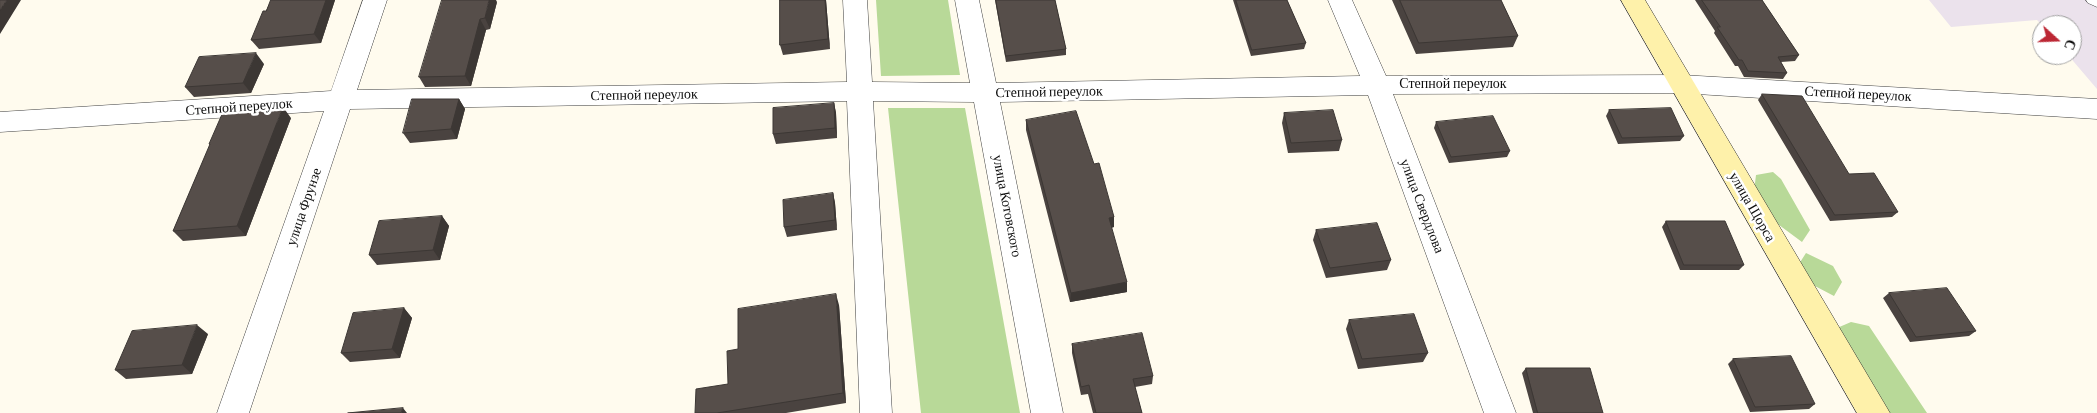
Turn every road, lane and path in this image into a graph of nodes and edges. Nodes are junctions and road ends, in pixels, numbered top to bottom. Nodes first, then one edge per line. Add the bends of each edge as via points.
1 (375, 0) edge
2 (855, 0) edge
3 (967, 0) edge
4 (1340, 0) edge
5 (1633, 0) edge
6 (2093, 0) edge
7 (2097, 2) edge
8 (1681, 84) junction
9 (1377, 85) junction
10 (860, 91) junction
11 (985, 93) junction
12 (341, 100) junction
13 (2097, 109) edge
14 (0, 122) edge
15 (233, 413) edge
16 (876, 413) edge
17 (1047, 413) edge
18 (1500, 413) edge
19 (1874, 413) edge

1 - 12 street, улица Фрунзе
2 - 10 street
3 - 11 street, улица Котовского
4 - 9 street, улица Свердлова
5 - 8 street, улица Щорса
6 - 7 lane
8 - 9 street, Степной переулок
8 - 13 street, Степной переулок
8 - 19 street, улица Щорса
9 - 11 street, Степной переулок
9 - 18 street, улица Свердлова
10 - 11 street, Степной переулок
10 - 12 street, Степной переулок
10 - 16 street
11 - 17 street, улица Котовского
12 - 14 street, Степной переулок
12 - 15 street, улица Фрунзе

